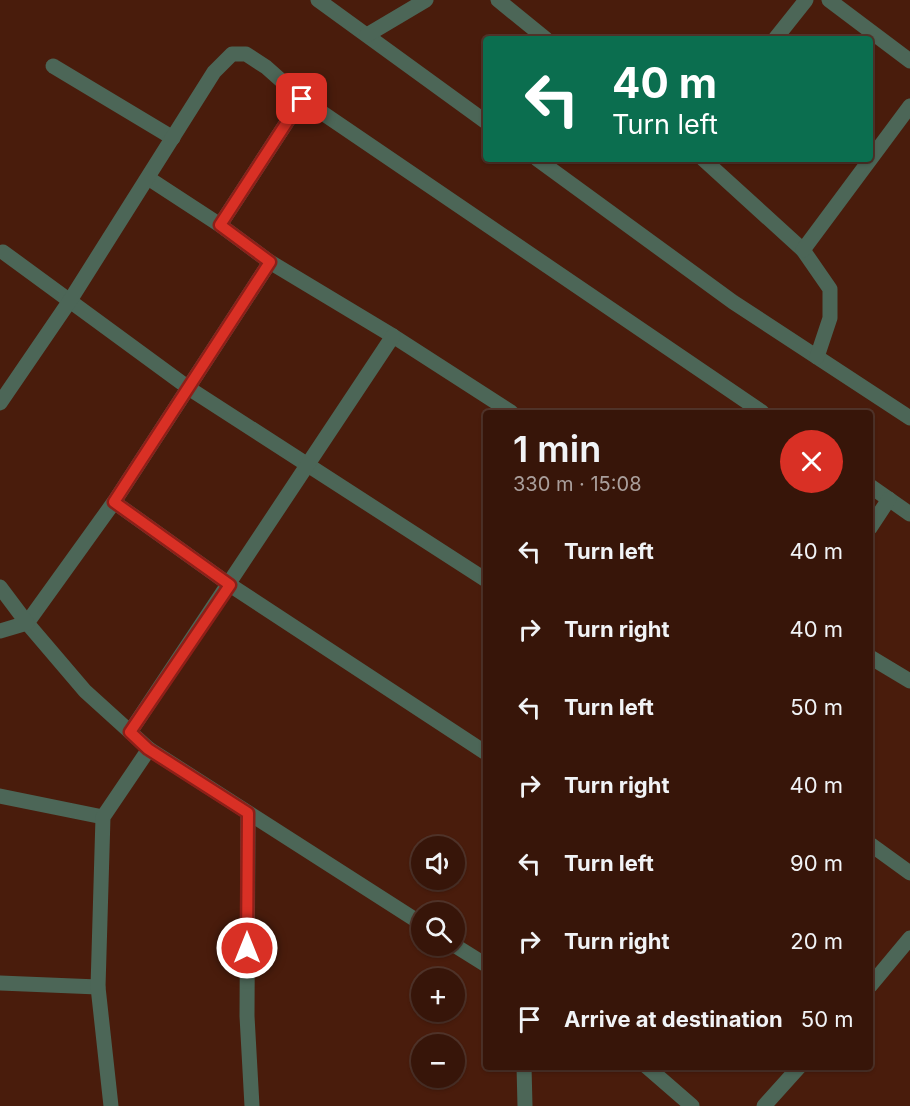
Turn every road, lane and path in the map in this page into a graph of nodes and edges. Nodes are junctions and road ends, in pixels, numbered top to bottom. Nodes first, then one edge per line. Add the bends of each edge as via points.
1 (318, 0) edge
2 (426, 0) edge
3 (498, 0) edge
4 (806, 0) edge
5 (829, 0) edge
6 (367, 35) junction
7 (542, 36) edge
8 (777, 36) edge
9 (910, 61) edge
10 (53, 66) dead end
11 (302, 99) junction
12 (910, 106) edge
13 (483, 120) edge
14 (173, 138) junction
15 (873, 156) edge
16 (541, 162) edge
17 (706, 162) edge
18 (868, 162) edge
19 (148, 178) junction
20 (220, 225) junction
21 (803, 250) junction
22 (3, 252) dead end
23 (270, 262) junction
24 (69, 302) junction
25 (393, 336) junction
26 (817, 357) junction
27 (190, 389) junction
28 (0, 403) edge
29 (508, 410) edge
30 (759, 410) edge
31 (910, 418) edge
32 (309, 464) junction
33 (873, 488) edge
34 (889, 499) junction
35 (114, 502) junction
36 (910, 514) edge
37 (873, 523) edge
38 (483, 578) edge
39 (230, 585) junction
40 (0, 586) edge
41 (27, 623) junction
42 (0, 631) edge
43 (873, 659) edge
44 (910, 681) edge
45 (130, 732) junction
46 (148, 749) junction
47 (483, 751) edge
48 (0, 796) edge
49 (248, 813) junction
50 (104, 817) junction
51 (873, 845) edge
52 (910, 873) edge
53 (411, 917) edge
54 (910, 938) edge
55 (465, 952) edge
56 (483, 964) edge
57 (873, 982) edge
58 (0, 983) edge
59 (98, 987) junction
60 (525, 1070) edge
61 (651, 1070) edge
62 (796, 1070) edge
63 (111, 1106) edge
64 (252, 1106) edge
65 (525, 1106) edge
66 (692, 1106) edge
67 (764, 1106) edge

1 - 6 street
2 - 6 street
3 - 7 street
4 - 8 street
5 - 9 street
6 - 13 street
10 - 14 street
11 - 14 street via 246,54 232,54 214,72
11 - 20 street
11 - 30 street
12 - 15 street
14 - 19 street
16 - 26 street via 733,302
17 - 21 street
18 - 21 street
19 - 20 street
19 - 24 street
20 - 23 street
21 - 26 street via 830,289 830,318
22 - 24 street
23 - 25 street
23 - 27 street
24 - 27 street
24 - 28 street
25 - 29 street
25 - 32 street
26 - 31 street
27 - 32 street
27 - 35 street
32 - 38 street
32 - 39 street
33 - 34 street
34 - 36 street
34 - 37 street
35 - 39 street
35 - 41 street
39 - 45 street
39 - 47 street
40 - 41 street
41 - 42 street
41 - 45 street via 85,692
43 - 44 street
45 - 46 street
46 - 49 street
46 - 50 street
48 - 50 street
49 - 53 street
49 - 64 street via 247,1016
50 - 59 street
51 - 52 street
54 - 57 street
55 - 56 street
58 - 59 street
59 - 63 street
60 - 65 street
61 - 66 street
62 - 67 street

